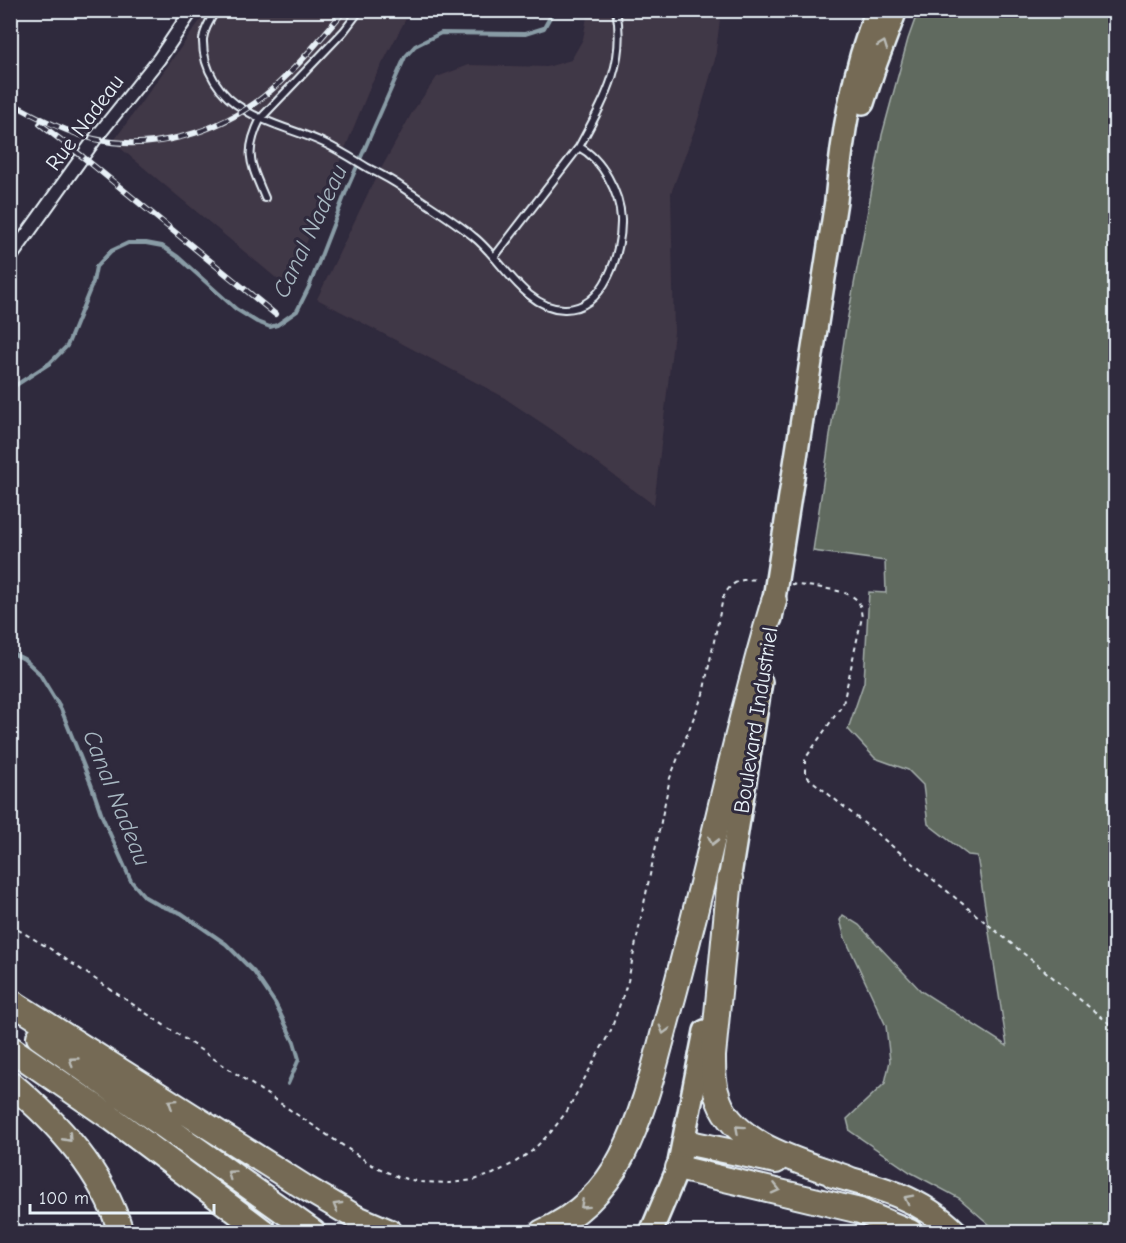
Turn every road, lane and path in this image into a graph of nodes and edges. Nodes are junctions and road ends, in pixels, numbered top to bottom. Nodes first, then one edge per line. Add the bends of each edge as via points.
1 (192, 10) edge
2 (216, 10) edge
3 (360, 10) edge
4 (616, 10) edge
5 (877, 10) edge
6 (896, 10) edge
7 (261, 118) junction
8 (579, 147) junction
9 (265, 198) dead end
10 (836, 201) junction
11 (495, 256) junction
12 (10, 258) edge
13 (775, 592) junction
14 (730, 878) junction
15 (10, 925) edge
16 (10, 1001) edge
17 (10, 1017) edge
18 (1116, 1029) edge
19 (10, 1048) edge
20 (10, 1083) edge
21 (685, 1142) junction
22 (678, 1167) junction
23 (849, 1179) junction
24 (264, 1198) junction
25 (121, 1233) edge
26 (264, 1233) edge
27 (313, 1233) edge
28 (323, 1233) edge
29 (390, 1233) edge
30 (542, 1233) edge
31 (651, 1233) edge
32 (910, 1233) edge
33 (955, 1233) edge

1 - 12 street, Rue Nadeau
2 - 7 lane via 203,37 205,64 228,98
3 - 7 lane
4 - 8 lane via 619,52 613,78
5 - 10 highway, Boulevard Industriel via 849,107
10 -> 6 highway, Boulevard Industriel via 869,83
7 - 9 lane via 250,143 250,158
7 - 11 lane via 325,144 392,180 475,237
8 - 11 lane
8 - 11 lane via 602,167 612,184 621,217 612,271 598,294 577,307 563,309 543,304 518,285
10 - 13 highway, Boulevard Industriel
13 - 14 highway, Boulevard Industriel
13 - 15 path via 741,580 728,587 703,694 670,778 628,981 611,1030 584,1082 551,1132 532,1151 494,1174 450,1183 421,1182 372,1165
13 - 18 path via 842,592 860,604 862,617 843,704 805,759 805,775
13 -> 30 highway via 684,957 639,1116 622,1156 602,1186 575,1213
14 - 21 highway, Boulevard Industriel
23 -> 14 highway via 757,1143 731,1122 720,1104 713,1056
29 -> 16 highway via 304,1187
24 -> 17 highway
19 - 26 highway via 110,1117
20 -> 25 highway via 45,1114 81,1155 105,1192
21 - 22 highway, Boulevard Industriel
21 - 23 highway
22 - 31 highway, Boulevard Industriel
22 -> 32 highway via 860,1211
33 -> 23 highway via 914,1201
24 - 27 highway
24 - 28 highway

